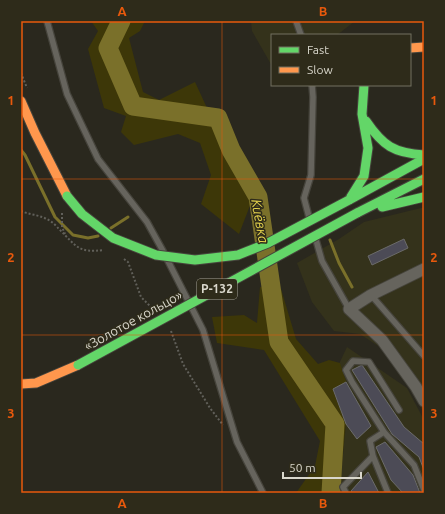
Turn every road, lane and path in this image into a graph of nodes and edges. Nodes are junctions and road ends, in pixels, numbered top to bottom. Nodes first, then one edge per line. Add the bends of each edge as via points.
1 (47, 21) edge
2 (296, 21) edge
3 (301, 34) edge
4 (411, 48) edge
5 (424, 48) edge
6 (312, 86) edge
7 (364, 86) edge
8 (21, 101) edge
9 (362, 114) junction
10 (424, 155) edge
11 (424, 159) edge
12 (424, 179) edge
13 (424, 197) edge
14 (349, 200) junction
15 (21, 211) edge
16 (62, 212) dead end
17 (357, 213) junction
18 (67, 237) junction
19 (107, 250) dead end
20 (119, 256) dead end
21 (424, 269) edge
22 (371, 295) junction
23 (349, 309) junction
24 (156, 313) dead end
25 (169, 328) dead end
26 (424, 356) edge
27 (21, 384) edge
28 (424, 401) edge
29 (399, 410) dead end
30 (223, 425) dead end
31 (384, 432) junction
32 (373, 456) junction
33 (424, 490) edge
34 (263, 493) edge
35 (346, 493) edge
36 (388, 493) edge

1 - 34 lane via 67,94 98,159 154,234 204,330 237,442
2 - 3 lane
4 - 5 main road
6 - 23 lane via 311,175 304,198 322,261
7 - 9 main road
8 - 14 main road, Р-132, bridge via 34,133 67,196 82,214 113,238 156,255 195,260 238,255
9 - 10 main road via 377,137 389,148 409,155
9 - 14 main road via 368,148 364,176
11 - 14 main road, Р-132
12 - 17 main road, «Золотое кольцо» / Р-132
13 - 17 main road
15 - 18 path via 44,217
16 - 18 path via 62,227
17 - 27 main road, «Золотое кольцо» / Р-132, bridge via 78,365 36,383
18 - 19 path via 78,248 92,251
20 - 24 path via 128,262 141,297
21 - 22 street
22 - 23 street
22 - 26 lane
23 - 28 street via 382,340
25 - 30 path via 183,364
29 - 31 lane via 369,362 353,361 346,370
31 - 32 lane via 370,441
31 - 33 lane via 414,465
32 - 35 lane via 343,487
32 - 36 lane

